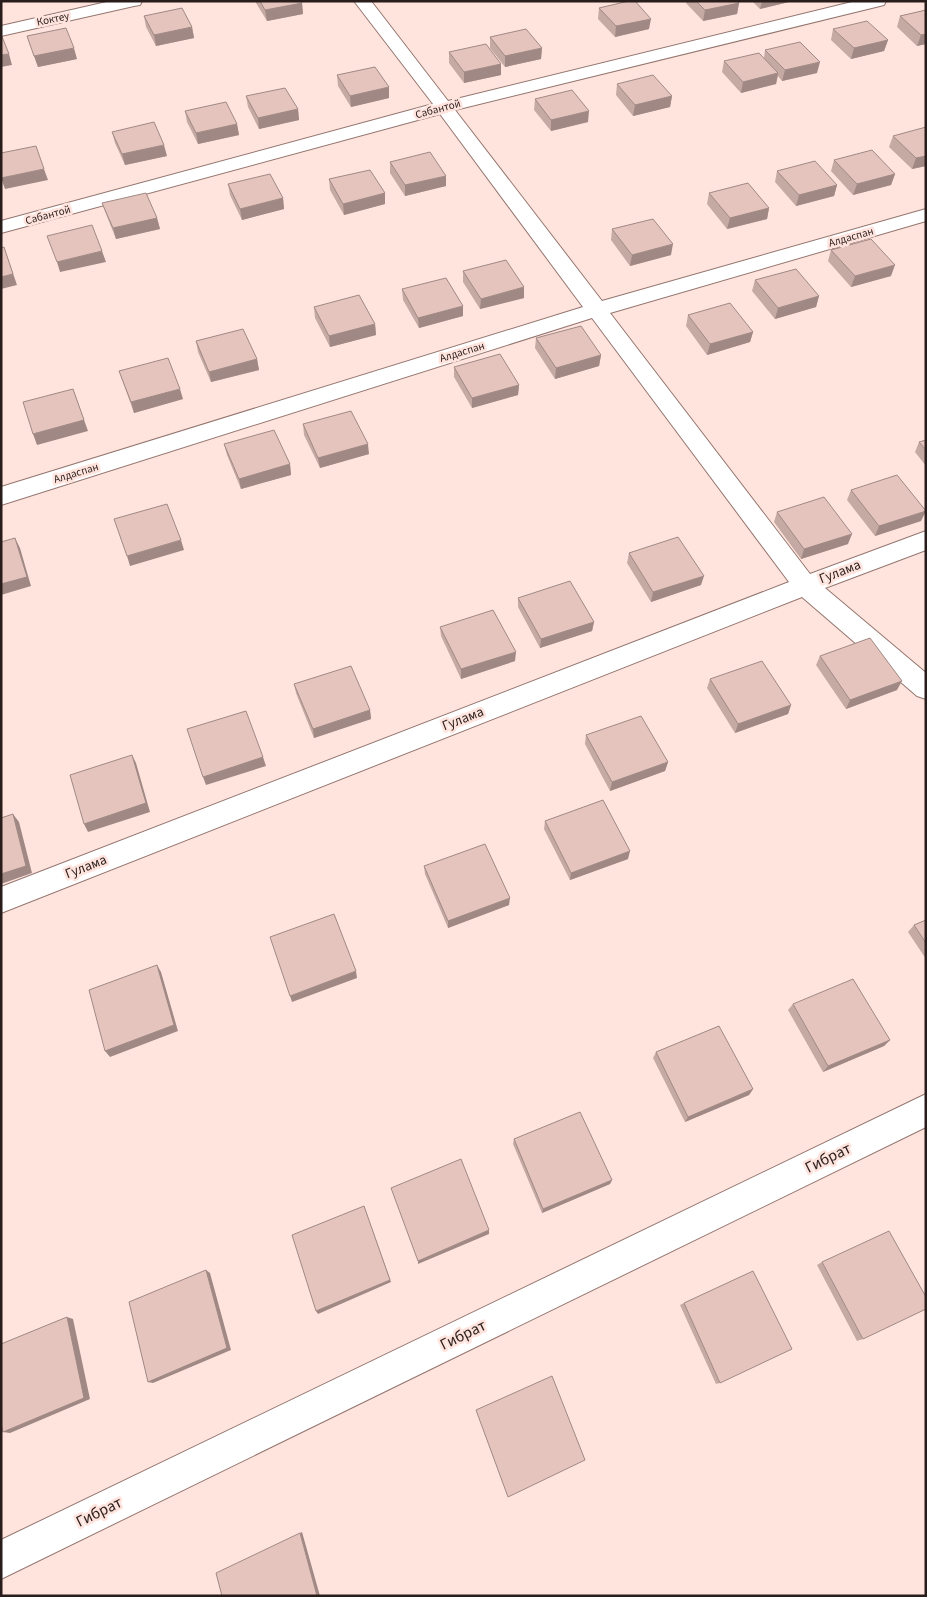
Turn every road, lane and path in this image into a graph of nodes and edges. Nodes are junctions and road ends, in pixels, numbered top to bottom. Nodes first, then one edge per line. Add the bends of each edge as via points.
1 (134, 1) edge
2 (362, 1) edge
3 (878, 1) edge
4 (1, 30) edge
5 (444, 107) junction
6 (926, 215) edge
7 (1, 227) edge
8 (596, 310) junction
9 (1, 496) edge
10 (926, 540) edge
11 (805, 586) junction
12 (926, 688) edge
13 (1, 900) edge
14 (926, 1110) edge
15 (1, 1560) edge

1 - 4 street, Коктеу
2 - 5 street
3 - 5 street, Сабантой
5 - 7 street, Сабантой
5 - 8 street
6 - 8 street, Алдаспан
8 - 9 street, Алдаспан
8 - 11 street
10 - 11 street, Гулама
11 - 12 street
11 - 13 street, Гулама
14 - 15 street, Гибрат

